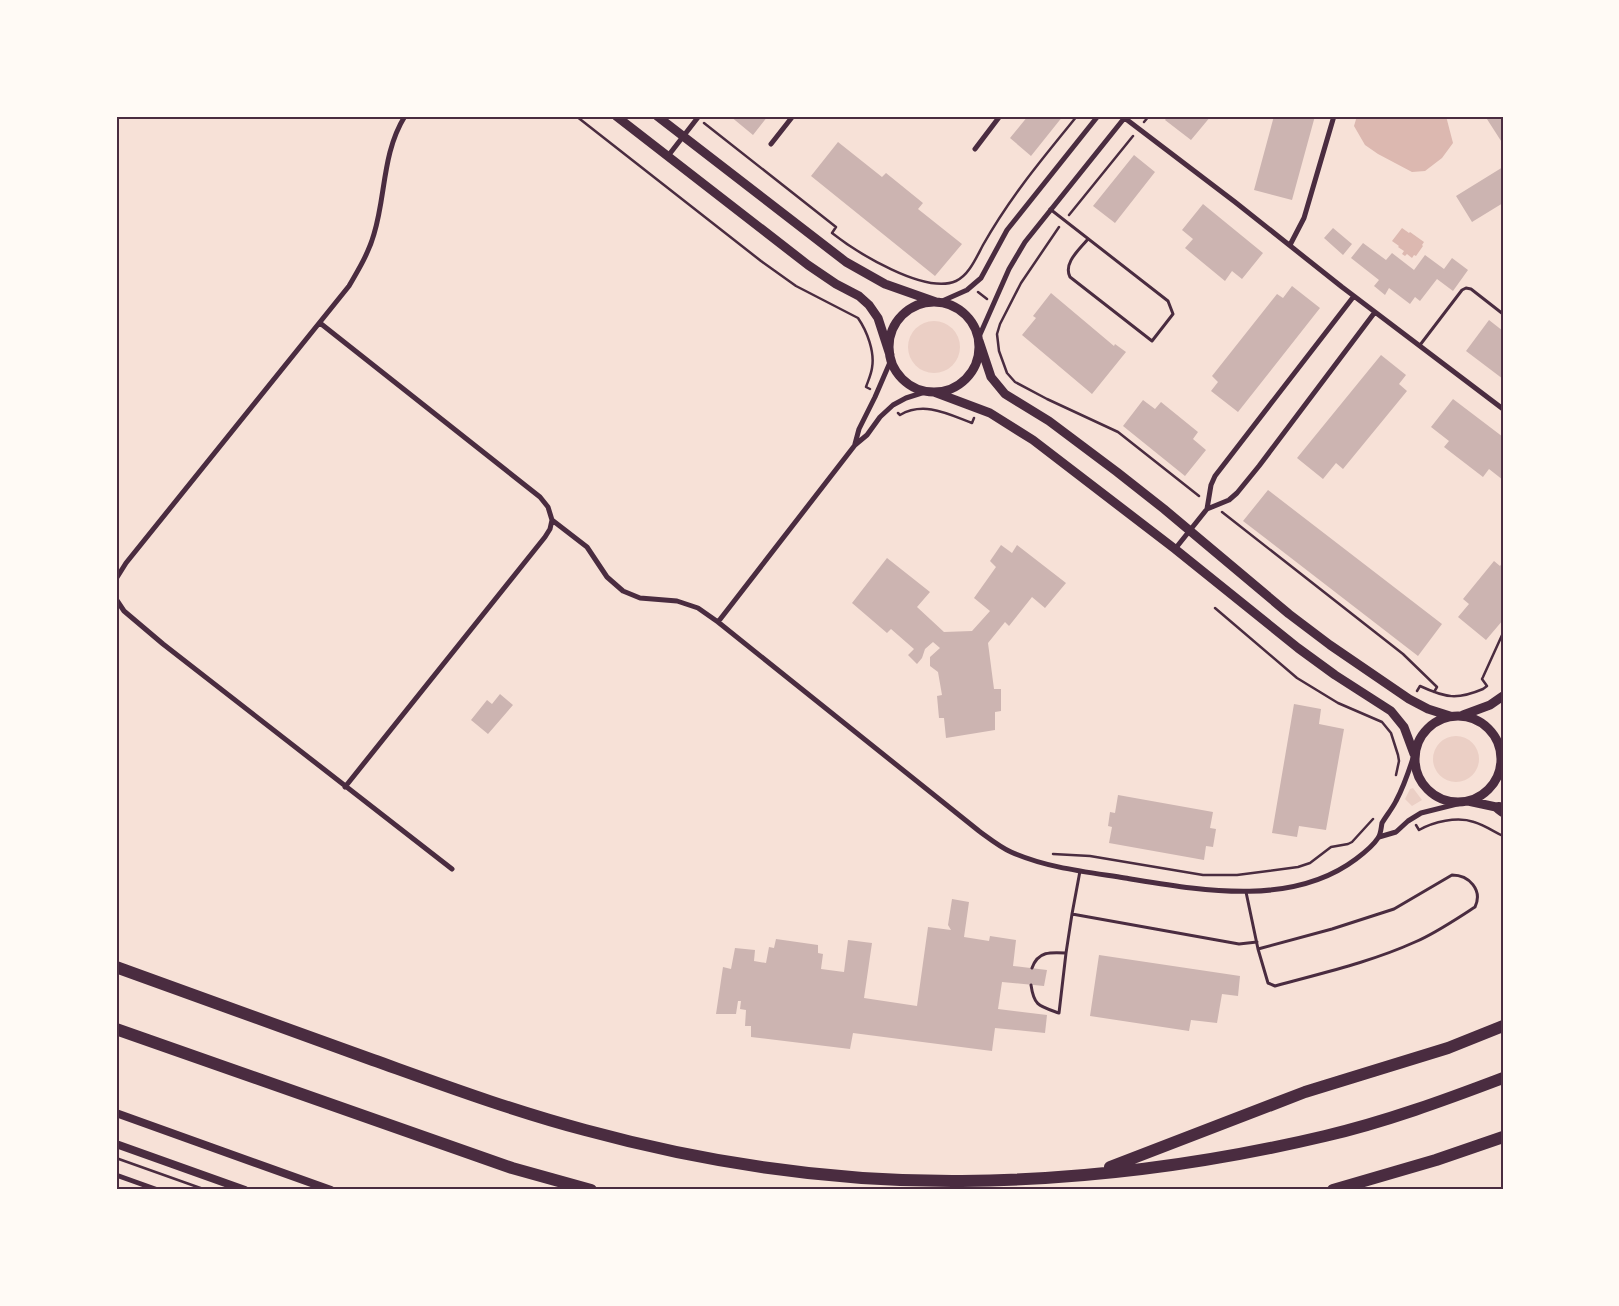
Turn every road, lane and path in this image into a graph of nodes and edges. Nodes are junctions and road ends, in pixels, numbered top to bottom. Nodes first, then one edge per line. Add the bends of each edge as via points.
1 (405, 116) edge
2 (576, 116) edge
3 (616, 116) edge
4 (657, 116) edge
5 (793, 116) edge
6 (1000, 116) edge
7 (1077, 116) edge
8 (1098, 116) edge
9 (1149, 116) edge
10 (1334, 116) edge
11 (698, 117) edge
12 (1124, 117) edge
13 (1138, 129) junction
14 (683, 136) junction
15 (771, 144) dead end
16 (975, 149) dead end
17 (668, 156) junction
18 (1050, 208) junction
19 (1065, 220) junction
20 (1088, 239) junction
21 (1290, 245) junction
22 (896, 271) junction
23 (964, 275) junction
24 (889, 286) junction
25 (973, 286) junction
26 (1354, 296) junction
27 (938, 302) junction
28 (994, 302) junction
29 (872, 308) junction
30 (1375, 312) junction
31 (1503, 314) edge
32 (858, 318) junction
33 (320, 323) junction
34 (978, 340) junction
35 (1419, 346) junction
36 (891, 357) junction
37 (1009, 376) junction
38 (996, 385) junction
39 (866, 387) dead end
40 (931, 391) junction
41 (979, 408) junction
42 (1503, 410) edge
43 (900, 415) dead end
44 (855, 445) junction
45 (1201, 497) dead end
46 (1207, 509) junction
47 (1220, 512) dead end
48 (552, 520) junction
49 (1190, 531) junction
50 (1175, 549) junction
51 (116, 579) edge
52 (116, 600) edge
53 (1215, 608) dead end
54 (718, 622) junction
55 (1503, 633) edge
56 (1420, 686) dead end
57 (1434, 692) junction
58 (1503, 696) edge
59 (1450, 716) junction
60 (1461, 716) junction
61 (1414, 755) junction
62 (1502, 759) edge
63 (1394, 780) dead end
64 (345, 787) junction
65 (1464, 802) junction
66 (1502, 810) edge
67 (1376, 815) dead end
68 (1418, 830) dead end
69 (1503, 836) edge
70 (1379, 837) junction
71 (1053, 854) dead end
72 (452, 869) dead end
73 (1080, 871) junction
74 (1246, 892) junction
75 (1072, 914) junction
76 (1257, 942) junction
77 (1258, 949) junction
78 (1066, 953) junction
79 (116, 967) edge
80 (1032, 968) dead end
81 (1031, 985) dead end
82 (1503, 1026) edge
83 (116, 1029) edge
84 (1503, 1078) edge
85 (116, 1113) edge
86 (1503, 1137) edge
87 (116, 1144) edge
88 (116, 1158) edge
89 (1092, 1174) junction
90 (116, 1175) edge
91 (158, 1190) edge
92 (206, 1190) edge
93 (245, 1190) edge
94 (330, 1190) edge
95 (591, 1190) edge
96 (1333, 1190) edge

1 - 33 street via 389,152 375,233 369,249 349,286
2 - 32 path via 760,261 796,286
3 - 17 main road
4 - 14 main road
5 - 15 street
6 - 16 street
7 - 23 path via 1014,194
8 - 25 street via 1007,230 984,273
9 - 13 path
10 - 21 street via 1304,218
11 - 14 street
11 - 22 path via 836,227 832,233
12 - 13 street
12 - 18 street
13 - 19 path
13 - 21 street
14 - 17 street
14 - 24 main road via 846,262
17 - 29 main road via 808,264 859,296
18 - 19 lane
18 - 28 street via 1025,242
19 - 20 lane
19 - 37 path via 1021,283 1000,324 997,334 999,351
20 - 20 lane via 1168,301 1173,314 1152,341 1070,278 1068,264
21 - 26 street
22 - 23 path via 942,284 956,281
22 - 24 path
23 - 25 path
24 - 27 main road
25 - 27 street
25 - 28 path
26 - 30 street
26 - 46 street via 1215,476
27 - 34 main road via 958,308 968,317
27 - 36 main road via 917,305 902,314 890,337
28 - 34 street
29 - 32 path
29 - 36 main road
30 - 35 street
30 - 46 street via 1237,493
31 - 35 lane via 1466,288
32 - 39 path via 872,354 872,369
33 - 48 street via 540,497
33 - 51 street
34 - 38 main road
34 - 40 main road via 977,360 966,378 955,387
35 - 42 street
36 - 40 main road via 903,379 912,386
36 - 44 street
37 - 38 path
37 - 45 path via 1047,399 1118,432
38 - 49 main road via 1011,399 1061,429
40 - 41 main road
40 - 44 street via 893,405 867,436
41 - 43 path via 972,423 924,408 914,408
41 - 50 main road via 1033,440
44 - 54 street
46 - 49 street
47 - 57 path via 1403,654 1437,687
48 - 54 street via 587,547 607,577 623,590 640,598 677,601 698,608
48 - 64 street via 545,537
49 - 50 street
49 - 59 main road via 1330,645 1409,699
50 - 61 main road via 1298,648 1391,711 1404,727
52 - 64 street via 162,644
53 - 63 path via 1297,678 1382,722 1391,733 1398,755
54 - 73 street via 994,842 1031,859
55 - 57 path via 1482,680 1487,686 1456,697
56 - 57 path
58 - 60 main road via 1490,705
59 - 60 main road
59 - 61 main road via 1438,720 1424,731
60 - 62 main road via 1477,720 1490,730 1497,740
61 - 65 main road via 1416,774 1426,790 1442,800
61 - 70 street via 1407,779 1382,823
62 - 65 main road via 1497,778 1488,790
64 - 72 street
65 - 66 main road
65 - 70 street via 1421,813 1396,832
67 - 71 path via 1348,844 1332,847 1306,865 1262,872 1203,875 1090,856
68 - 69 path via 1440,821 1466,820
70 - 74 street via 1358,858 1330,874 1292,886
73 - 74 street via 1197,890
73 - 75 lane
74 - 76 lane
75 - 76 lane via 1239,944
75 - 78 lane
76 - 77 lane
77 - 77 lane via 1268,983 1275,986 1387,954 1417,942 1475,906 1478,894 1469,880 1461,875 1452,875 1394,909
78 - 80 lane via 1042,955 1034,961
78 - 81 lane via 1059,1013 1036,1003
79 - 89 highway via 502,1106 627,1141 730,1161 858,1177 962,1181
82 - 89 highway via 1448,1048 1305,1092
83 - 95 highway via 502,1164
84 - 89 highway via 1328,1136 1192,1162
85 - 94 street
86 - 96 highway
87 - 93 street
88 - 92 path
90 - 91 street

